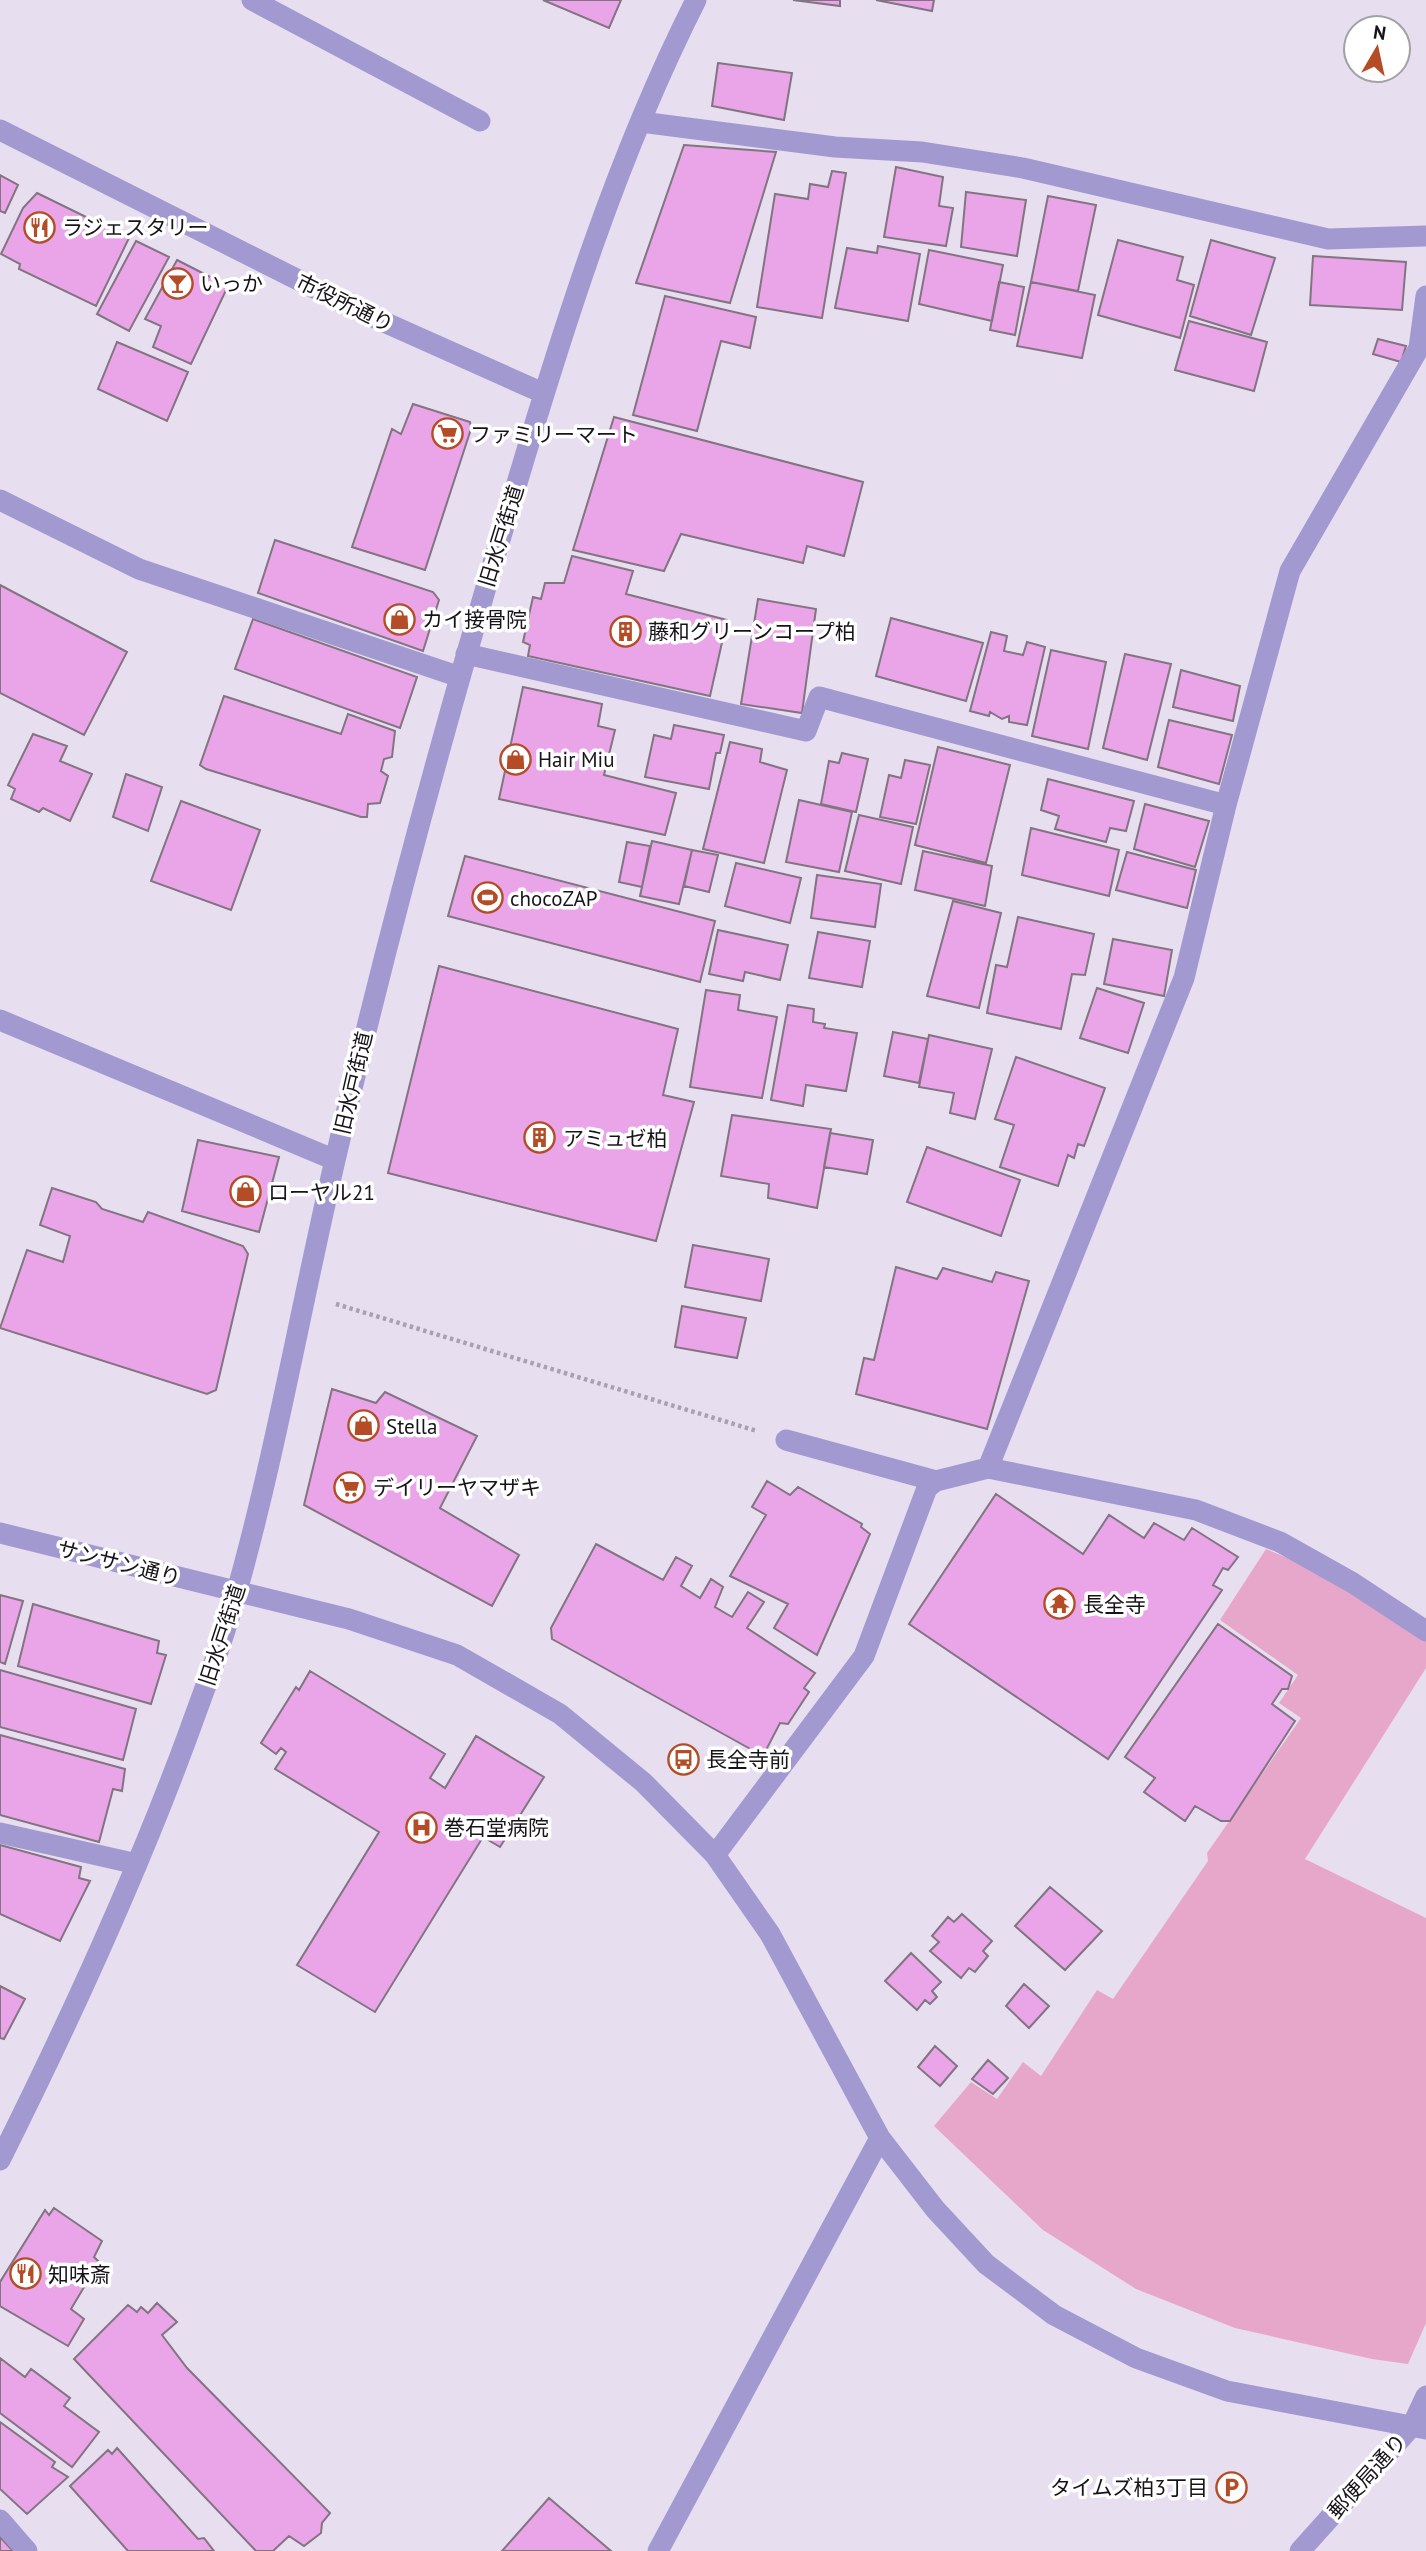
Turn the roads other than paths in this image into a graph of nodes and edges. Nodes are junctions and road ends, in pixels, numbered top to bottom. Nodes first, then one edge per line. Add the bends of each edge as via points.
1 (252, 0) edge
2 (696, 0) edge
3 (480, 121) dead end
4 (641, 122) junction
5 (0, 130) edge
6 (1426, 236) edge
7 (1426, 296) edge
8 (543, 393) junction
9 (0, 500) edge
10 (466, 654) junction
11 (460, 677) junction
12 (1226, 805) junction
13 (0, 1020) edge
14 (335, 1160) junction
15 (786, 1440) road end
16 (988, 1468) junction
17 (936, 1481) junction
18 (0, 1533) edge
19 (237, 1592) junction
20 (1426, 1631) edge
21 (0, 1833) edge
22 (715, 1855) junction
23 (137, 1864) junction
24 (880, 2138) junction
25 (0, 2160) edge
26 (1426, 2396) edge
27 (1419, 2428) edge
28 (0, 2520) edge
29 (27, 2551) edge
30 (658, 2551) edge
31 (1300, 2551) edge

1 - 3 street
2 - 4 street, 旧水戸街道
4 - 6 street via 835,147 922,152 1023,169 1328,239
4 - 8 street, 旧水戸街道 via 598,230
5 - 8 street, 市役所通り via 366,314
7 - 12 street via 1419,348 1290,572
8 - 10 street, 旧水戸街道
9 - 11 street via 139,569
10 - 11 street, 旧水戸街道
10 - 12 street via 806,732 819,697
11 - 14 street, 旧水戸街道
12 - 16 street via 1184,978
13 - 14 street
14 - 19 street, 旧水戸街道
15 - 17 street
16 - 17 street
16 - 20 street via 1196,1510 1280,1542
17 - 22 street via 927,1488 864,1656
18 - 19 street, サンサン通り
19 - 22 street, サンサン通り via 349,1619 457,1655 560,1714 643,1782
19 - 23 street, 旧水戸街道
21 - 23 street
22 - 24 street, サンサン通り via 770,1934
23 - 25 street, 旧水戸街道 via 72,2016
24 - 27 street, サンサン通り via 935,2209 986,2264 1054,2315 1136,2358 1227,2390
24 - 30 street
26 - 27 street, 郵便局通り
27 - 31 street, 郵便局通り
28 - 29 street

